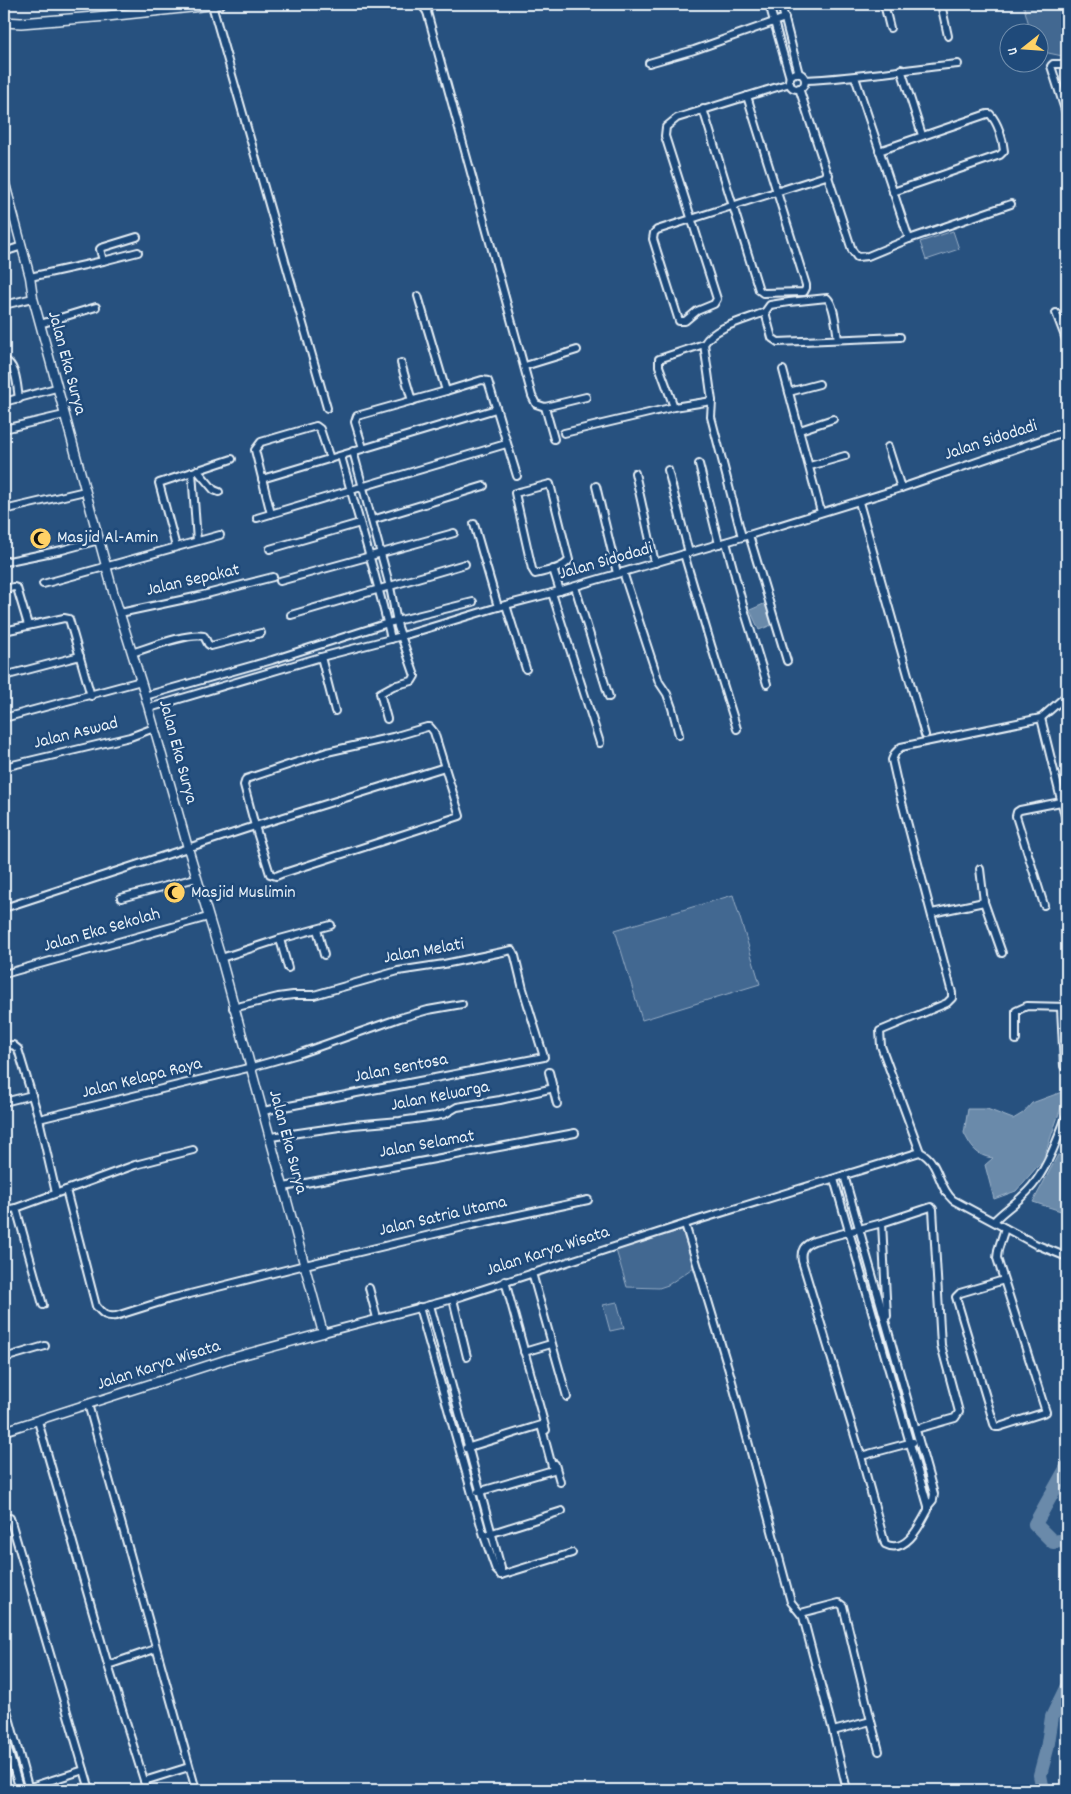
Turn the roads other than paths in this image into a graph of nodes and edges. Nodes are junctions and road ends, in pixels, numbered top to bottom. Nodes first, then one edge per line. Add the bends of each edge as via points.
1 (216, 4) edge
2 (421, 4) edge
3 (429, 4) edge
4 (769, 4) edge
5 (780, 4) edge
6 (884, 4) edge
7 (941, 4) edge
8 (182, 6) edge
9 (427, 12) junction
10 (785, 18) junction
11 (775, 21) junction
12 (4, 22) edge
13 (890, 28) dead end
14 (948, 36) dead end
15 (648, 63) dead end
16 (958, 64) dead end
17 (1067, 64) edge
18 (901, 69) junction
19 (799, 74) junction
20 (855, 76) junction
21 (790, 80) junction
22 (805, 80) junction
23 (799, 88) junction
24 (746, 96) junction
25 (703, 109) junction
26 (1067, 116) edge
27 (922, 135) junction
28 (879, 151) junction
29 (828, 175) junction
30 (4, 180) edge
31 (776, 191) junction
32 (893, 192) junction
33 (1010, 204) dead end
34 (733, 205) junction
35 (692, 219) junction
36 (137, 237) dead end
37 (909, 239) junction
38 (22, 246) junction
39 (4, 252) edge
40 (138, 252) dead end
41 (102, 261) junction
42 (30, 277) junction
43 (418, 296) dead end
44 (32, 298) junction
45 (4, 305) edge
46 (96, 307) dead end
47 (765, 312) junction
48 (1056, 313) dead end
49 (40, 324) junction
50 (900, 337) dead end
51 (838, 339) junction
52 (1067, 342) edge
53 (704, 344) junction
54 (577, 350) dead end
55 (4, 360) edge
56 (401, 363) dead end
57 (525, 366) junction
58 (783, 370) dead end
59 (819, 384) dead end
60 (56, 388) junction
61 (446, 391) junction
62 (790, 392) junction
63 (586, 397) dead end
64 (19, 398) junction
65 (412, 401) junction
66 (712, 401) junction
67 (4, 402) edge
68 (545, 407) junction
69 (674, 407) junction
70 (327, 408) dead end
71 (496, 409) junction
72 (64, 415) junction
73 (833, 419) dead end
74 (4, 429) edge
75 (800, 430) junction
76 (1067, 431) edge
77 (564, 434) dead end
78 (554, 439) dead end
79 (506, 444) junction
80 (888, 447) dead end
81 (363, 448) junction
82 (353, 451) junction
83 (341, 456) junction
84 (845, 456) dead end
85 (232, 459) dead end
86 (330, 459) junction
87 (699, 464) dead end
88 (810, 466) junction
89 (668, 470) dead end
90 (194, 471) junction
91 (635, 473) dead end
92 (517, 476) dead end
93 (262, 479) junction
94 (363, 486) junction
95 (484, 486) dead end
96 (596, 486) dead end
97 (901, 488) junction
98 (351, 490) junction
99 (85, 491) junction
100 (219, 492) dead end
101 (859, 502) junction
102 (4, 510) edge
103 (821, 512) junction
104 (271, 514) junction
105 (257, 518) dead end
106 (372, 520) junction
107 (360, 523) junction
108 (474, 524) dead end
109 (454, 533) dead end
110 (220, 535) dead end
111 (746, 536) junction
112 (99, 540) junction
113 (197, 541) junction
114 (723, 543) junction
115 (176, 547) junction
116 (270, 549) dead end
117 (380, 552) junction
118 (686, 553) junction
119 (370, 555) junction
120 (4, 562) edge
121 (655, 563) junction
122 (464, 564) dead end
123 (106, 566) junction
124 (553, 569) junction
125 (620, 573) junction
126 (273, 577) dead end
127 (280, 581) dead end
128 (43, 584) dead end
129 (575, 586) junction
130 (390, 587) junction
131 (4, 588) edge
132 (379, 590) junction
133 (560, 591) junction
134 (552, 593) junction
135 (473, 602) dead end
136 (506, 606) junction
137 (498, 607) junction
138 (120, 612) junction
139 (291, 615) dead end
140 (397, 621) junction
141 (388, 623) junction
142 (28, 625) junction
143 (4, 631) edge
144 (261, 633) dead end
145 (402, 636) junction
146 (391, 639) junction
147 (132, 652) junction
148 (80, 656) junction
149 (321, 657) junction
150 (787, 661) dead end
151 (526, 669) dead end
152 (4, 676) edge
153 (141, 682) junction
154 (767, 684) dead end
155 (1067, 695) edge
156 (91, 696) junction
157 (145, 696) junction
158 (609, 697) dead end
159 (149, 708) junction
160 (335, 711) dead end
161 (4, 718) edge
162 (1041, 718) junction
163 (387, 719) dead end
164 (154, 728) junction
165 (738, 729) dead end
166 (679, 735) dead end
167 (925, 735) dead end
168 (600, 743) dead end
169 (4, 767) edge
170 (445, 767) junction
171 (1061, 802) junction
172 (1067, 824) edge
173 (255, 826) junction
174 (188, 848) junction
175 (980, 869) dead end
176 (196, 878) junction
177 (121, 898) dead end
178 (984, 902) junction
179 (1044, 905) dead end
180 (4, 908) edge
181 (932, 913) junction
182 (208, 917) junction
183 (331, 925) dead end
184 (317, 929) junction
185 (280, 939) junction
186 (1002, 953) dead end
187 (324, 955) dead end
188 (221, 958) junction
189 (288, 968) dead end
190 (4, 974) edge
191 (462, 1004) dead end
192 (233, 1008) junction
193 (1064, 1008) edge
194 (1016, 1040) dead end
195 (4, 1046) edge
196 (544, 1057) joint
197 (1064, 1066) dead end
198 (252, 1067) junction
199 (549, 1072) dead end
200 (554, 1088) junction
201 (32, 1095) junction
202 (4, 1102) edge
203 (557, 1104) dead end
204 (263, 1111) junction
205 (1067, 1115) edge
206 (39, 1119) junction
207 (575, 1133) dead end
208 (270, 1137) junction
209 (193, 1150) dead end
210 (920, 1152) junction
211 (844, 1175) junction
212 (834, 1179) junction
213 (284, 1187) junction
214 (66, 1190) junction
215 (56, 1193) junction
216 (588, 1200) dead end
217 (16, 1208) junction
218 (4, 1210) edge
219 (994, 1221) junction
220 (882, 1222) junction
221 (685, 1224) junction
222 (1005, 1228) junction
223 (860, 1229) junction
224 (850, 1232) junction
225 (1067, 1257) edge
226 (306, 1265) junction
227 (532, 1274) junction
228 (1004, 1280) junction
229 (505, 1281) junction
230 (369, 1288) dead end
231 (453, 1299) junction
232 (43, 1305) dead end
233 (430, 1305) junction
234 (419, 1308) junction
235 (377, 1318) junction
236 (888, 1330) junction
237 (323, 1332) junction
238 (551, 1344) junction
239 (45, 1346) dead end
240 (524, 1352) junction
241 (467, 1357) dead end
242 (4, 1358) edge
243 (567, 1397) dead end
244 (88, 1404) junction
245 (38, 1421) junction
246 (916, 1429) junction
247 (4, 1431) edge
248 (918, 1440) junction
249 (910, 1443) junction
250 (468, 1447) junction
251 (460, 1450) junction
252 (861, 1456) junction
253 (560, 1482) dead end
254 (481, 1491) junction
255 (473, 1494) junction
256 (928, 1506) junction
257 (562, 1511) dead end
258 (4, 1520) edge
259 (492, 1533) junction
260 (484, 1536) junction
261 (572, 1553) dead end
262 (501, 1575) junction
263 (801, 1613) junction
264 (155, 1649) junction
265 (108, 1665) junction
266 (4, 1699) edge
267 (871, 1722) junction
268 (833, 1731) junction
269 (4, 1736) edge
270 (880, 1751) dead end
271 (189, 1767) junction
272 (84, 1770) junction
273 (144, 1781) junction
274 (28, 1789) edge
275 (20, 1790) edge
276 (90, 1790) edge
277 (147, 1790) edge
278 (196, 1790) edge
279 (847, 1790) edge

1 - 8 main road
1 - 70 street
2 - 9 street
3 - 9 street
4 - 11 street
5 - 10 street
6 - 13 street
7 - 14 street
8 - 12 main road via 107,16
9 - 57 street
10 - 11 street
10 - 19 street
11 - 15 street
11 - 21 street
16 - 18 street
17 - 26 street via 1051,66
18 - 20 street
18 - 27 street
19 - 21 street via 793,74
19 - 22 street
20 - 22 street
20 - 28 street
21 - 23 street via 794,88
21 - 24 street
22 - 23 street
23 - 29 street
24 - 25 street
24 - 31 street
25 - 34 street
25 - 35 street via 677,118 665,132
27 - 28 street
27 - 32 street via 990,114 1004,151 996,157
28 - 32 street
29 - 31 street
29 - 37 street via 854,256 868,256
30 - 38 street, Jalan Eka Surya
31 - 34 street
31 - 34 street via 806,285 804,292 764,293 760,290
32 - 37 street
33 - 37 street
34 - 35 street
35 - 35 street via 657,230 653,236 680,321 714,304 717,299
36 - 41 street via 101,248
38 - 39 street
38 - 42 street, Jalan Eka Surya
40 - 41 street
41 - 42 street
42 - 44 street, Jalan Eka Surya
43 - 61 street
44 - 45 street
44 - 49 street, Jalan Eka Surya
46 - 49 street
47 - 51 street via 772,338 778,342
47 - 51 street via 774,304 827,298 831,301
47 - 53 street via 716,331
48 - 52 street
49 - 60 street, Jalan Eka Surya
50 - 51 street
53 - 66 street
53 - 69 street via 659,359
54 - 57 street
55 - 64 street via 14,371
56 - 65 street
57 - 68 street via 534,401
58 - 62 street
59 - 62 street
60 - 64 street
60 - 72 street, Jalan Eka Surya
61 - 65 street
61 - 71 street via 486,380
62 - 75 street
63 - 68 street
64 - 67 street
65 - 81 street via 357,416 355,422
66 - 69 street
66 - 111 street via 712,417
68 - 78 street
69 - 77 street
71 - 79 street
71 - 81 street
72 - 74 street
72 - 99 street, Jalan Eka Surya
73 - 75 street
75 - 88 street
76 - 97 street, Jalan Sidodadi
79 - 92 street
79 - 94 street
80 - 97 street
81 - 82 street
82 - 83 street
82 - 94 street
83 - 86 street
83 - 98 street
84 - 88 street
85 - 90 street
86 - 93 street
86 - 93 street via 320,429 311,427 257,445 255,450
87 - 114 street
88 - 103 street
89 - 118 street
90 - 100 street
90 - 113 street
90 - 115 street via 159,485
91 - 121 street
93 - 104 street
94 - 98 street
94 - 106 street
95 - 106 street
96 - 125 street
97 - 101 street, Jalan Sidodadi
98 - 104 street
98 - 107 street
99 - 102 street
99 - 112 street, Jalan Eka Surya
101 - 103 street, Jalan Sidodadi
101 - 167 street
103 - 111 street, Jalan Sidodadi
104 - 105 street
106 - 117 street
107 - 116 street
107 - 119 street
108 - 137 street
109 - 117 street
110 - 113 street
111 - 114 street, Jalan Sidodadi
111 - 150 street
112 - 120 street
112 - 123 street, Jalan Eka Surya
113 - 115 street
114 - 118 street, Jalan Sidodadi
114 - 154 street
115 - 123 street
117 - 119 street
117 - 130 street
118 - 121 street, Jalan Sidodadi
118 - 165 street
119 - 127 street
119 - 132 street
121 - 125 street, Jalan Sidodadi
122 - 130 street
123 - 128 street
123 - 138 street, Jalan Eka Surya
124 - 124 street via 567,564 569,560 550,484 515,493 533,572
124 - 133 street
125 - 129 street, Jalan Sidodadi
125 - 166 street via 659,682 667,694
126 - 138 street, Jalan Sepakat
129 - 133 street, Jalan Sidodadi
129 - 158 street
130 - 132 street
130 - 140 street
131 - 142 street via 17,588
132 - 139 street
132 - 141 street
133 - 134 street, Jalan Sidodadi
134 - 136 street, Jalan Sidodadi
134 - 168 street
135 - 140 street
136 - 137 street, Jalan Sidodadi
136 - 151 street
137 - 145 street, Jalan Sidodadi
138 - 147 street, Jalan Eka Surya
140 - 141 street
140 - 145 street
141 - 146 street
141 - 157 street
142 - 143 street
142 - 148 street via 69,619
144 - 147 street via 211,646 204,636 199,635
145 - 146 street, Jalan Sidodadi
145 - 163 street via 415,676 382,690
146 - 149 street, Jalan Sidodadi
147 - 153 street, Jalan Eka Surya
148 - 152 street
148 - 156 street
149 - 159 street, Jalan Sidodadi
149 - 160 street
153 - 156 street
153 - 157 street, Jalan Eka Surya
155 - 162 street
156 - 161 street
157 - 159 street, Jalan Eka Surya
159 - 164 street, Jalan Eka Surya
162 - 171 street
162 - 181 street via 901,747 894,753 892,760 899,791
164 - 169 street, Jalan Aswad
164 - 174 street, Jalan Eka Surya
170 - 173 street
170 - 173 street via 430,728 327,752 246,779 244,782
170 - 173 street via 460,816 276,876 270,874
171 - 172 street
171 - 179 street via 1020,810 1016,816
173 - 174 street
174 - 176 street, Jalan Eka Surya
174 - 180 street
175 - 178 street
176 - 177 street
176 - 182 street, Jalan Eka Surya
178 - 181 street
178 - 186 street
181 - 210 street via 952,998 882,1029 879,1036
182 - 188 street, Jalan Eka Surya
182 - 190 street, Jalan Eka Sekolah
183 - 184 street
184 - 185 street
184 - 187 street
185 - 188 street
185 - 189 street
188 - 192 street, Jalan Eka Surya
191 - 198 street, Jalan Kelapa Raya via 400,1018
192 - 196 street, Jalan Melati via 278,997 314,995 398,971 512,950
192 - 198 street, Jalan Eka Surya
193 - 194 street via 1027,1006 1016,1011
193 - 197 street
195 - 201 street via 13,1045 18,1049
196 - 204 street, Jalan Sentosa
198 - 204 street, Jalan Eka Surya
198 - 206 street, Jalan Kelapa Raya
199 - 200 street
200 - 203 street
200 - 208 street, Jalan Keluarga via 456,1107 436,1116
201 - 202 street
201 - 206 street
204 - 208 street, Jalan Eka Surya
205 - 219 street via 1036,1182
206 - 215 street
207 - 213 street, Jalan Selamat
208 - 213 street, Jalan Eka Surya
209 - 214 street via 136,1165
210 - 211 street, Jalan Karya Wisata
210 - 219 street via 933,1162 946,1194
211 - 212 street, Jalan Karya Wisata
211 - 223 street
212 - 221 street, Jalan Karya Wisata
212 - 224 street
213 - 226 street, Jalan Eka Surya
214 - 215 street
214 - 226 street, Jalan Satria Utama via 96,1306 107,1317
215 - 217 street
216 - 226 street, Jalan Satria Utama
217 - 218 street
217 - 232 street
219 - 222 street
220 - 223 street
220 - 236 street
220 - 246 street via 933,1209 941,1345 959,1412 955,1418
221 - 227 street, Jalan Karya Wisata
221 - 263 street via 730,1374 791,1602
222 - 225 street
222 - 228 street via 997,1258
223 - 224 street
223 - 236 street
224 - 249 street
224 - 252 street via 809,1243 801,1253
226 - 237 street, Jalan Eka Surya
227 - 229 street, Jalan Karya Wisata
227 - 238 street
228 - 228 street via 956,1297 994,1424 999,1427 1046,1412
229 - 231 street, Jalan Karya Wisata
229 - 240 street
230 - 235 street
231 - 233 street, Jalan Karya Wisata
231 - 241 street
233 - 234 street, Jalan Karya Wisata
233 - 250 street
234 - 235 street, Jalan Karya Wisata
234 - 251 street
235 - 237 street, Jalan Karya Wisata
236 - 246 street
237 - 244 street, Jalan Karya Wisata
238 - 240 street
238 - 243 street
239 - 242 street
240 - 253 street
244 - 245 street, Jalan Karya Wisata
244 - 264 street
245 - 247 street, Jalan Karya Wisata
245 - 265 street
246 - 248 street
248 - 249 street
248 - 256 street via 934,1494
249 - 252 street
249 - 256 street
250 - 251 street
250 - 254 street
250 - 254 street via 541,1425 553,1470
251 - 255 street
252 - 256 street via 886,1544 899,1545 913,1536
254 - 255 street
254 - 259 street
255 - 260 street
257 - 259 street
258 - 272 street via 10,1518
259 - 260 street
259 - 262 street
260 - 262 street via 496,1570
261 - 262 street
263 - 267 street via 839,1603 843,1606
263 - 268 street
264 - 265 street
264 - 271 street
265 - 273 street
266 - 274 street
267 - 268 street
267 - 270 street
268 - 279 street
269 - 275 street
271 - 273 street
271 - 278 street
272 - 274 street
272 - 276 street
273 - 277 street
274 - 275 street

